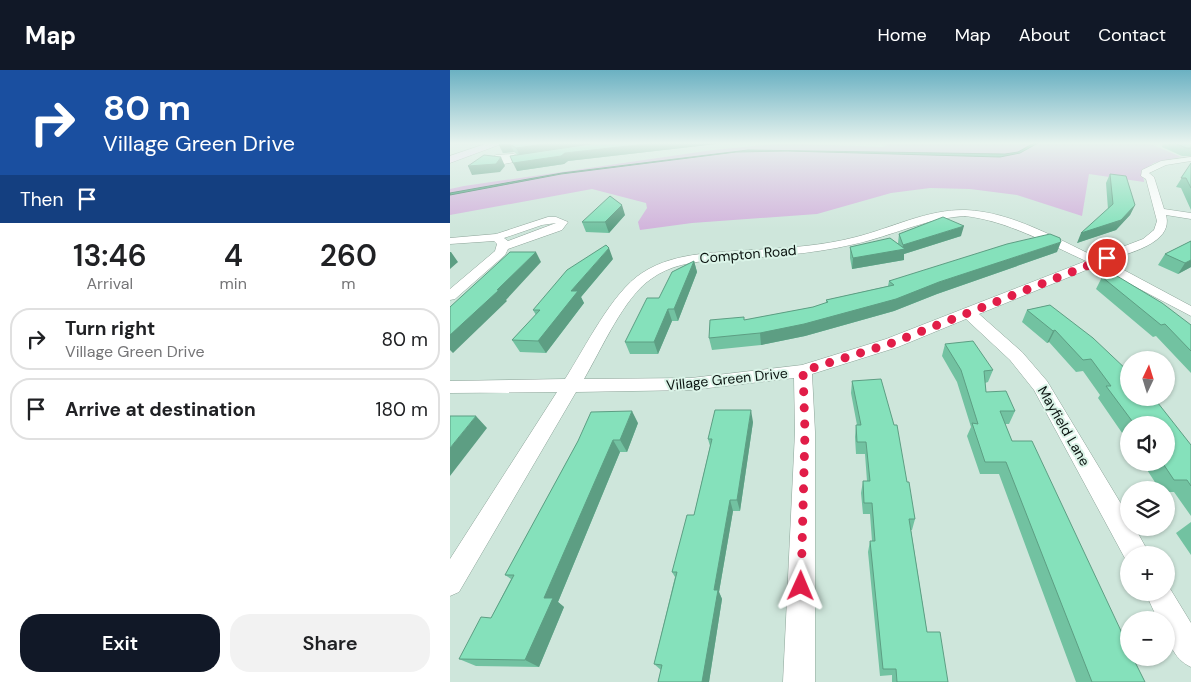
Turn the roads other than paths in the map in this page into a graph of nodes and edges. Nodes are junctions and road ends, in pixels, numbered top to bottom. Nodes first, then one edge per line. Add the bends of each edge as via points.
1 (1154, 172) edge
2 (1160, 211) junction
3 (1191, 216) edge
4 (450, 240) edge
5 (1098, 262) junction
6 (450, 296) edge
7 (1191, 312) edge
8 (969, 313) junction
9 (803, 371) junction
10 (570, 386) junction
11 (450, 387) edge
12 (1132, 546) edge
13 (450, 583) edge
14 (1163, 601) edge
15 (1191, 652) edge
16 (799, 682) edge

1 - 2 street, Village Green Drive via 1151,174
2 - 3 street
2 - 5 street, Village Green Drive via 1162,228 1157,235
4 - 6 street via 469,237 499,242 502,252
5 - 7 street, Compton Road
5 - 8 street, Village Green Drive
5 - 10 street, Compton Road via 1003,220 958,212 932,215 841,244 706,257 667,265 640,279 627,293
8 - 9 street, Village Green Drive via 885,345
8 - 12 street, Mayfield Lane via 1016,356 1041,386
9 - 10 street, Village Green Drive via 691,384
9 - 16 street via 805,432
10 - 11 street, Village Green Drive
10 - 13 street, Compton Road
14 - 15 street

